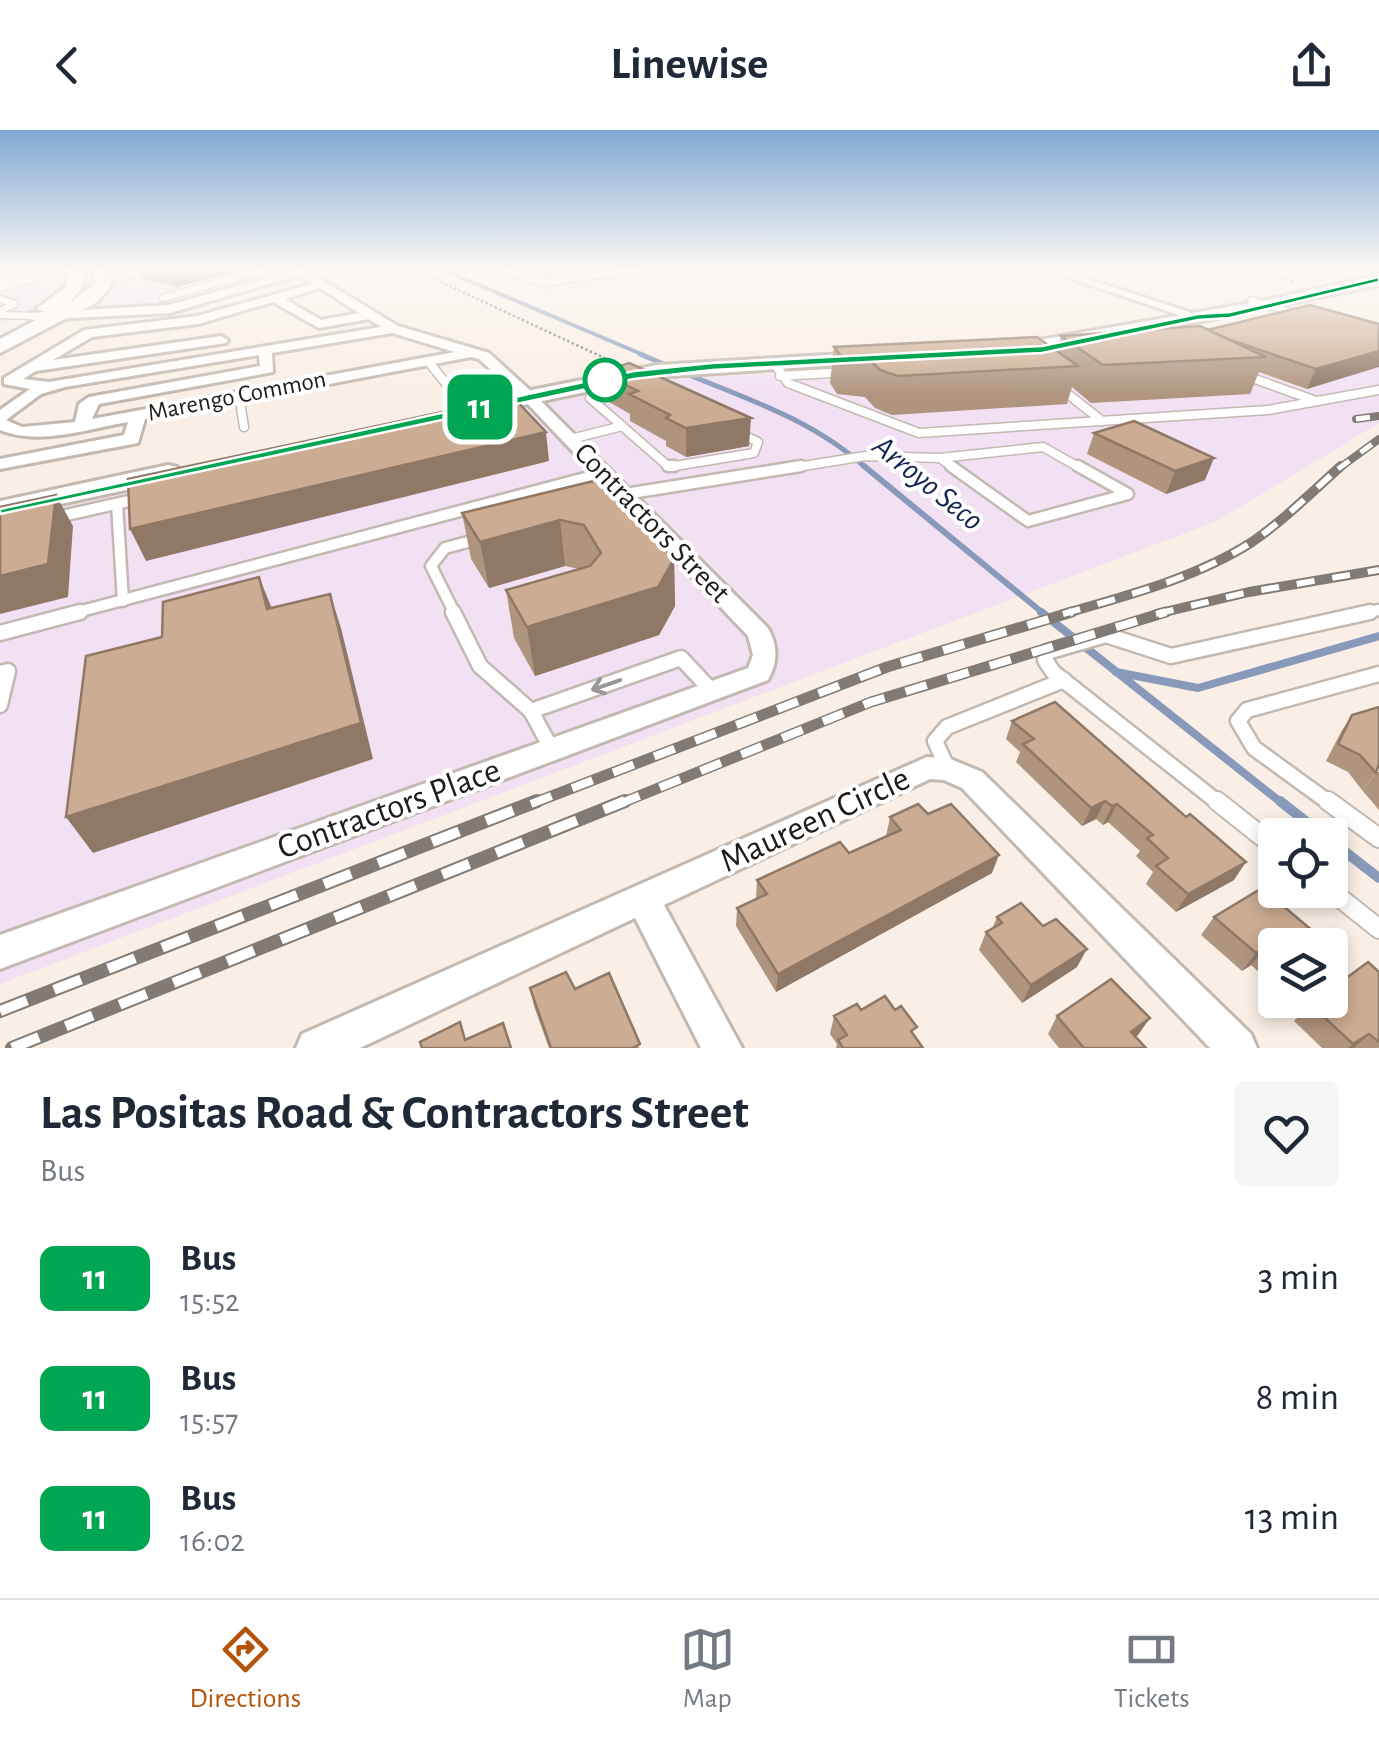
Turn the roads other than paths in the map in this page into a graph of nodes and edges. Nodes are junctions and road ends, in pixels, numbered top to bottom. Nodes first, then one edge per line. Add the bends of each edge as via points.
1 (40, 312) edge
2 (69, 312) edge
3 (118, 312) edge
4 (229, 312) edge
5 (298, 312) edge
6 (367, 312) edge
7 (1182, 312) edge
8 (1202, 312) edge
9 (1274, 312) junction
10 (0, 313) edge
11 (1296, 313) junction
12 (372, 315) junction
13 (34, 316) junction
14 (62, 316) junction
15 (215, 316) junction
16 (1198, 317) junction
17 (1312, 318) edge
18 (393, 329) junction
19 (0, 334) edge
20 (220, 340) junction
21 (0, 347) edge
22 (265, 350) junction
23 (475, 352) junction
24 (984, 353) edge
25 (908, 356) edge
26 (225, 357) junction
27 (428, 360) junction
28 (29, 366) junction
29 (777, 369) junction
30 (1232, 370) edge
31 (850, 372) edge
32 (1044, 374) edge
33 (48, 387) junction
34 (451, 390) dead end
35 (1379, 390) edge
36 (239, 395) junction
37 (529, 397) junction
38 (590, 398) dead end
39 (1320, 403) junction
40 (138, 414) junction
41 (435, 417) edge
42 (0, 421) edge
43 (1102, 421) junction
44 (82, 425) junction
45 (622, 426) junction
46 (244, 427) dead end
47 (726, 427) edge
48 (571, 439) junction
49 (940, 458) junction
50 (0, 464) edge
51 (190, 469) edge
52 (604, 473) junction
53 (154, 495) edge
54 (620, 497) junction
55 (117, 504) junction
56 (0, 509) edge
57 (36, 521) edge
58 (500, 533) edge
59 (123, 601) junction
60 (1379, 610) edge
61 (0, 633) edge
62 (766, 655) joint
63 (0, 674) edge
64 (1379, 674) edge
65 (1064, 680) junction
66 (712, 692) junction
67 (0, 705) edge
68 (531, 711) junction
69 (552, 750) junction
70 (948, 768) junction
71 (1258, 834) edge
72 (1379, 838) edge
73 (643, 900) junction
74 (1348, 904) edge
75 (1379, 929) edge
76 (0, 952) edge
77 (316, 1048) edge
78 (722, 1048) edge
79 (1237, 1048) edge

1 - 13 main road
2 - 14 main road
3 - 14 street
4 - 15 street
5 - 12 street via 319,324
6 - 12 street
7 - 16 street
8 - 16 main road
9 - 11 lane
9 - 11 lane
9 - 16 main road
10 - 13 lane
11 - 17 lane
12 - 18 street
13 - 14 street
13 - 19 main road
14 - 21 main road
15 - 20 street
15 - 28 street via 89,333
16 - 24 main road via 1140,336 1021,357
18 - 22 street, Marengo Common
18 - 23 street
20 - 26 street
20 - 28 street
22 - 26 street, Marengo Common
22 - 44 street via 268,369 94,400
23 - 27 street, Marengo Common
23 - 37 street, Contractors Street
25 - 29 main road
26 - 33 street, Marengo Common
27 - 34 lane
27 - 36 street, Marengo Common
28 - 33 street via 8,381
29 - 31 lane
29 - 37 main road via 712,366
29 - 43 lane via 788,384 919,433
30 - 39 lane
32 - 43 lane
33 - 42 street, Marengo Common
35 - 39 lane
36 - 40 street, Marengo Common
36 - 46 lane
37 - 41 main road
37 - 48 street, Contractors Street
38 - 45 lane
39 - 43 lane
40 - 44 street, Marengo Common
40 - 50 street via 132,438
42 - 44 street, Marengo Common via 20,432
45 - 47 lane via 669,467 759,448
45 - 48 lane
48 - 52 street, Contractors Street
49 - 49 lane via 1043,447 1128,494 1028,521
49 - 54 lane via 866,456
51 - 56 main road
52 - 54 street, Contractors Street
52 - 59 lane
53 - 55 lane
54 - 62 street, Contractors Street via 759,634
55 - 57 lane
55 - 59 lane
58 - 68 lane via 445,548 431,566 480,666
59 - 61 lane
60 - 65 lane via 1171,656 1095,634 1047,652 1045,660
62 - 66 street, Contractors Place via 759,674
63 - 67 lane via 8,671
64 - 72 lane via 1247,710 1238,721 1254,748
65 - 70 lane via 948,727 936,741
65 - 71 lane
66 -> 68 lane via 681,658
66 - 69 street, Contractors Place
68 - 69 lane
69 - 76 street, Contractors Place
70 - 73 street, Maureen Circle via 927,768
70 - 79 street, Maureen Circle via 972,780
73 - 77 street, Maureen Circle
73 - 78 street
74 - 75 lane

